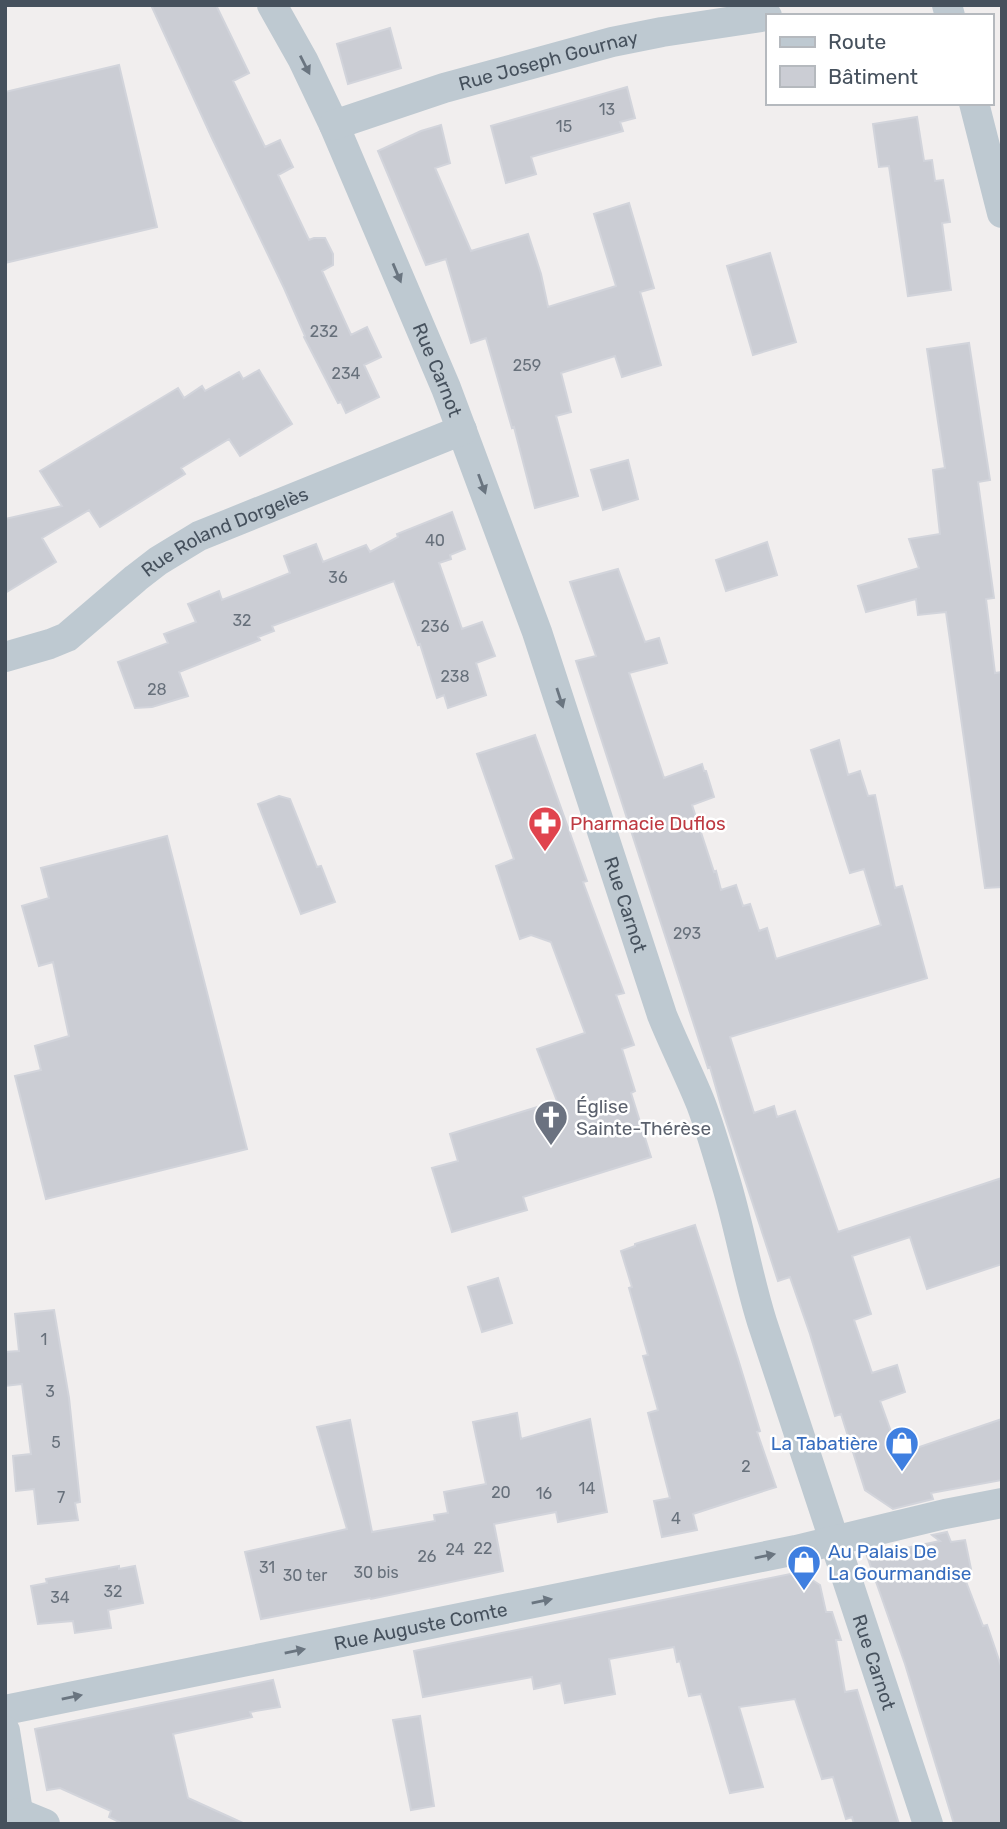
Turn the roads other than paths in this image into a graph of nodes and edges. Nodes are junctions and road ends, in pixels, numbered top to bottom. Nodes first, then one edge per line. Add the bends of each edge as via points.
1 (272, 5) edge
2 (766, 16) edge
3 (660, 18) edge
4 (975, 105) edge
5 (334, 125) junction
6 (1002, 213) edge
7 (462, 430) junction
8 (5, 657) edge
9 (1002, 1503) edge
10 (834, 1540) junction
11 (5, 1710) edge
12 (5, 1731) edge
13 (28, 1820) edge
14 (928, 1824) edge

1 -> 5 street, Rue Carnot
2 - 3 street, Rue Joseph Gournay
3 - 5 street, Rue Joseph Gournay via 612,42 444,88
4 - 6 street
5 -> 7 street, Rue Carnot
7 - 8 street, Rue Roland Dorgelès via 199,536 135,578 67,637
7 -> 10 street, Rue Carnot via 555,684 662,1015 701,1104 725,1177 749,1282
9 - 10 street, Rue Auguste Comte
11 -> 10 street, Rue Auguste Comte
10 - 14 street, Rue Carnot
12 - 13 street

